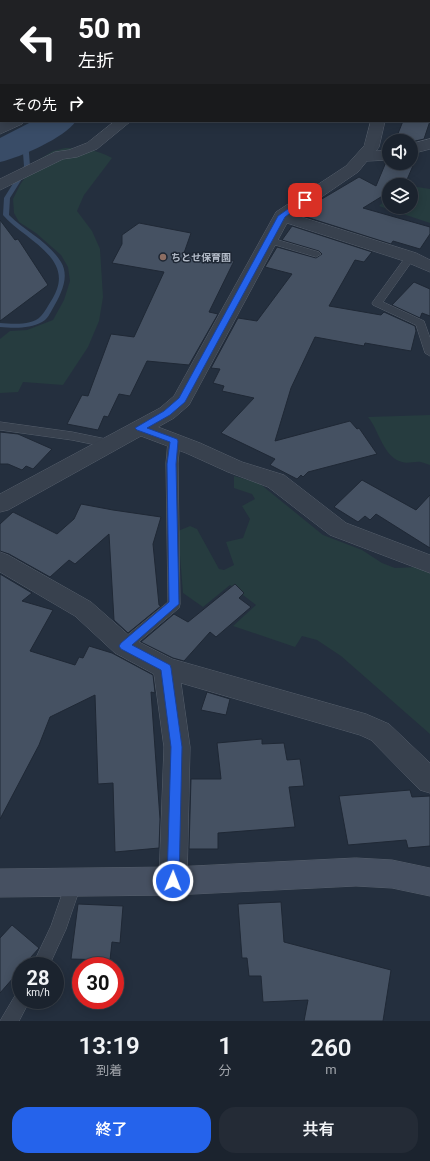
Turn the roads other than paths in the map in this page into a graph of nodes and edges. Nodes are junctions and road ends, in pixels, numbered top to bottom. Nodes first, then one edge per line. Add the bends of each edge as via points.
1 (15, 122) edge
2 (123, 122) edge
3 (378, 122) edge
4 (0, 129) edge
5 (430, 144) edge
6 (418, 147) edge
7 (382, 156) edge
8 (362, 157) junction
9 (0, 185) edge
10 (282, 216) junction
11 (268, 240) junction
12 (316, 254) dead end
13 (410, 257) junction
14 (430, 267) edge
15 (430, 353) edge
16 (0, 426) edge
17 (140, 428) junction
18 (174, 441) junction
19 (111, 444) junction
20 (0, 504) edge
21 (0, 561) edge
22 (430, 564) edge
23 (124, 646) junction
24 (166, 668) junction
25 (430, 781) edge
26 (74, 881) junction
27 (173, 881) junction
28 (430, 882) edge
29 (0, 883) edge
30 (44, 957) edge
31 (16, 1009) edge
32 (9, 1021) edge

1 - 4 street
2 - 9 street via 92,146 72,154 60,155
3 - 8 street via 371,147
5 - 6 street
7 - 8 street
8 - 10 street via 352,169
10 - 11 street
10 - 13 street
11 - 12 lane
11 - 17 street via 182,400 167,413
13 - 14 street
13 - 15 lane via 377,303 420,323
16 - 19 lane
17 - 18 street
17 - 19 street
18 - 22 street via 276,481 338,529
18 - 23 lane via 174,604
19 - 20 street
21 - 23 street via 83,609
23 - 24 street
24 - 25 street via 366,725 380,732
24 - 27 street via 177,747
26 - 27 street
26 - 29 street
26 - 30 lane via 58,929
27 - 28 street via 356,872 392,874
31 - 32 lane

